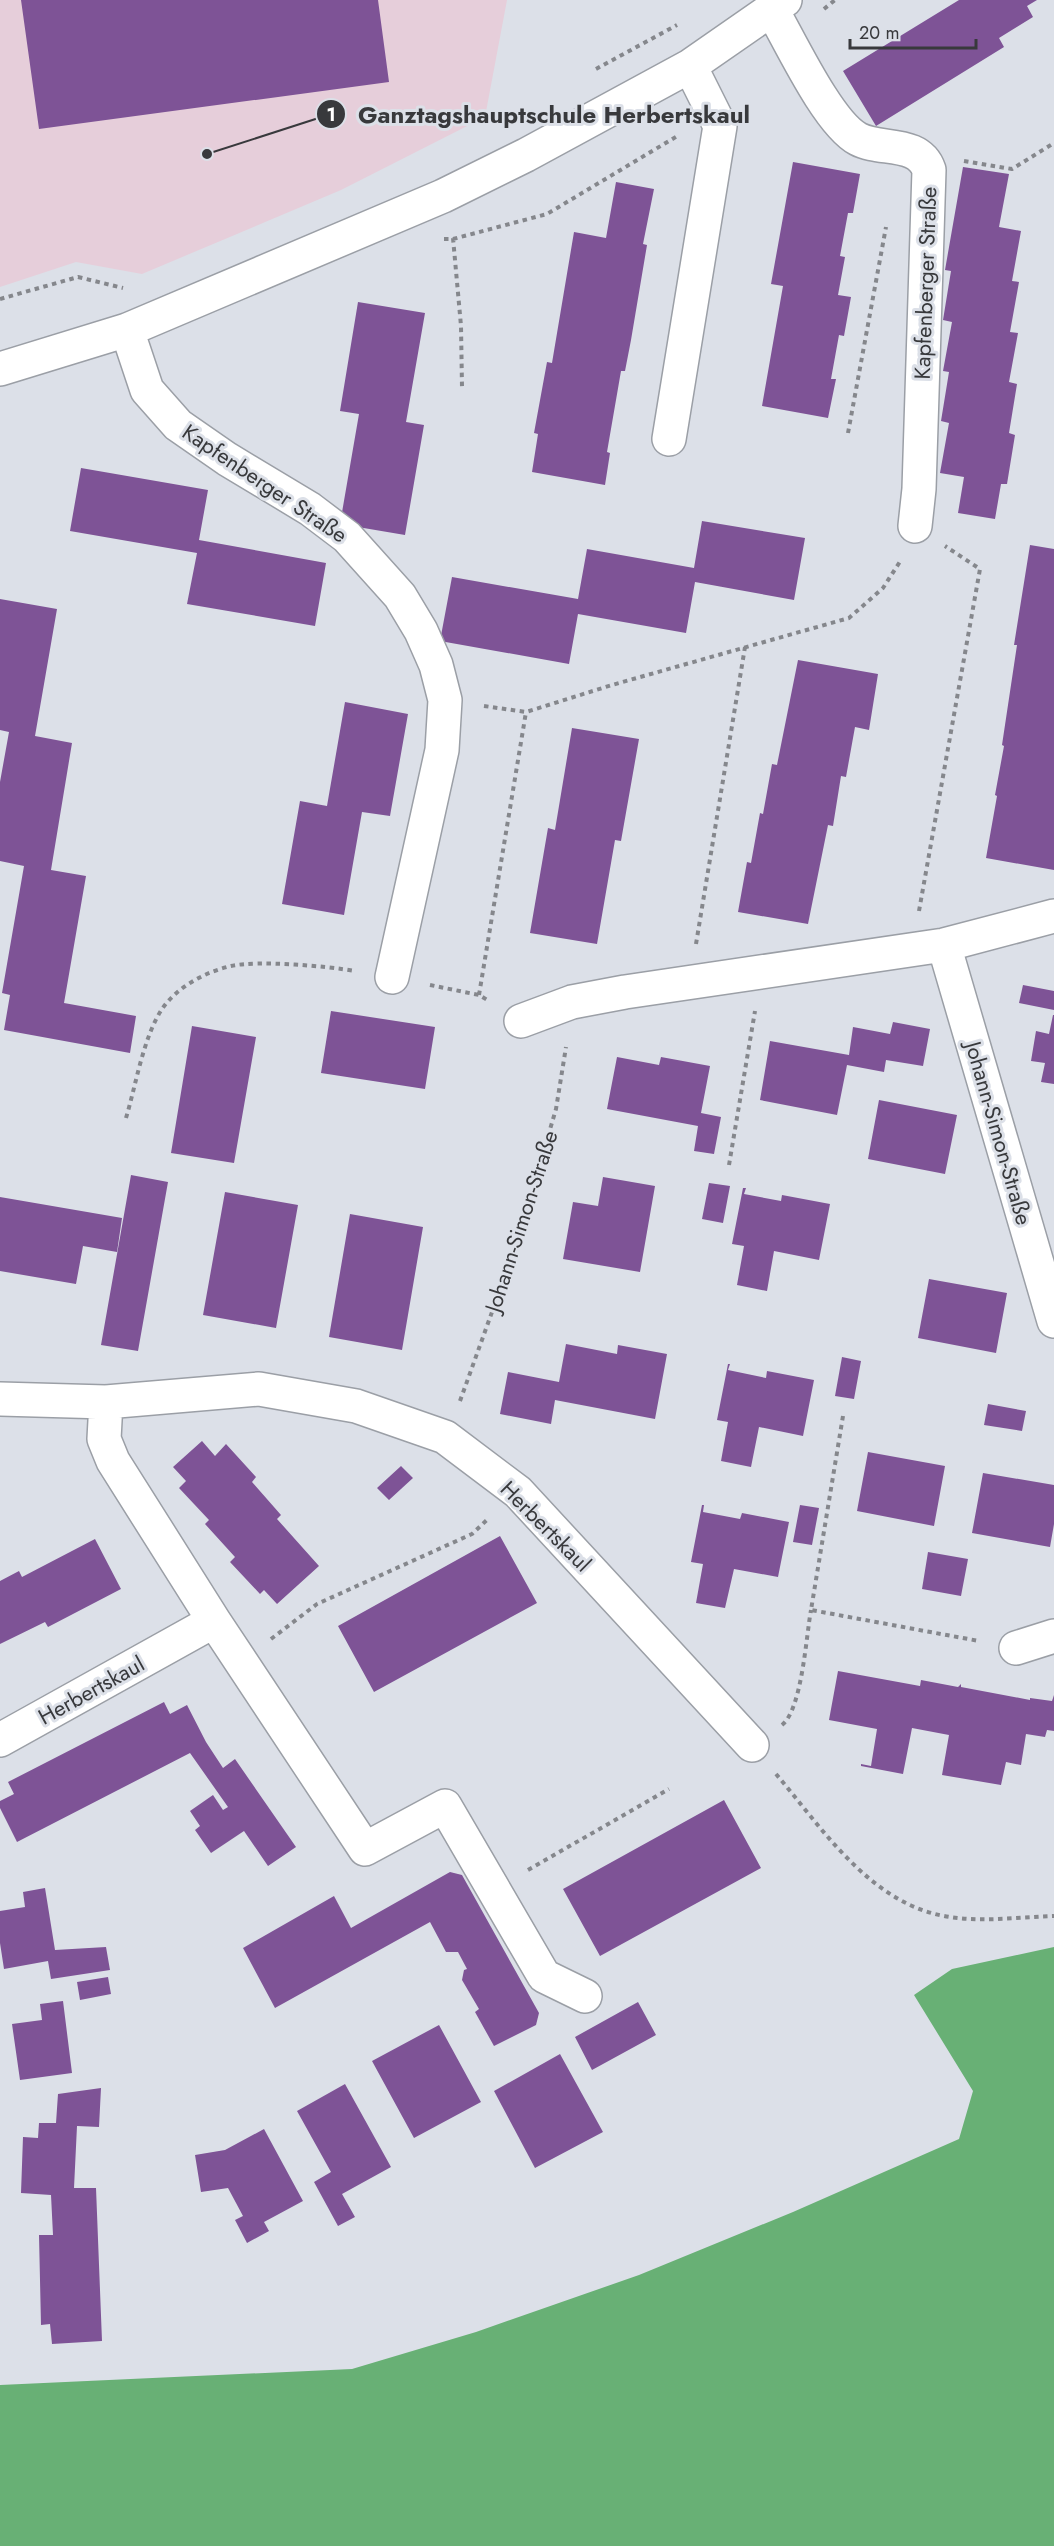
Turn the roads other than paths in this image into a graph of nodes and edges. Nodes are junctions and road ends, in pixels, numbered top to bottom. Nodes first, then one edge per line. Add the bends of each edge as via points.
1 (779, 5) edge
2 (690, 66) junction
3 (127, 330) junction
4 (0, 369) edge
5 (669, 440) dead end
6 (915, 526) road end
7 (1054, 916) edge
8 (944, 945) junction
9 (392, 977) road end
10 (521, 1021) road end
11 (1054, 1321) edge
12 (0, 1399) edge
13 (106, 1402) junction
14 (214, 1621) junction
15 (1054, 1636) edge
16 (1016, 1648) road end
17 (0, 1740) edge
18 (752, 1745) road end
19 (585, 1996) dead end

1 - 2 street, Kapfenberger Straße
1 - 6 street, Kapfenberger Straße via 817,89 845,129 873,145 914,152 926,160 929,170
2 - 3 street, Kapfenberger Straße via 443,196
2 - 5 street via 720,126
3 - 4 street, Kapfenberger Straße
3 - 9 street, Kapfenberger Straße via 147,390 178,425 347,537 400,596 436,665 445,700 442,750
7 - 8 street
8 - 10 street via 572,1002
8 - 11 street, Johann-Simon-Straße
12 - 13 street, Herbertskaul
13 - 14 street via 104,1439 113,1461
13 - 18 street, Herbertskaul via 259,1389 356,1406 444,1437 518,1492
14 - 17 street, Herbertskaul
14 - 19 street via 365,1848 445,1806 544,1976
15 - 16 street

